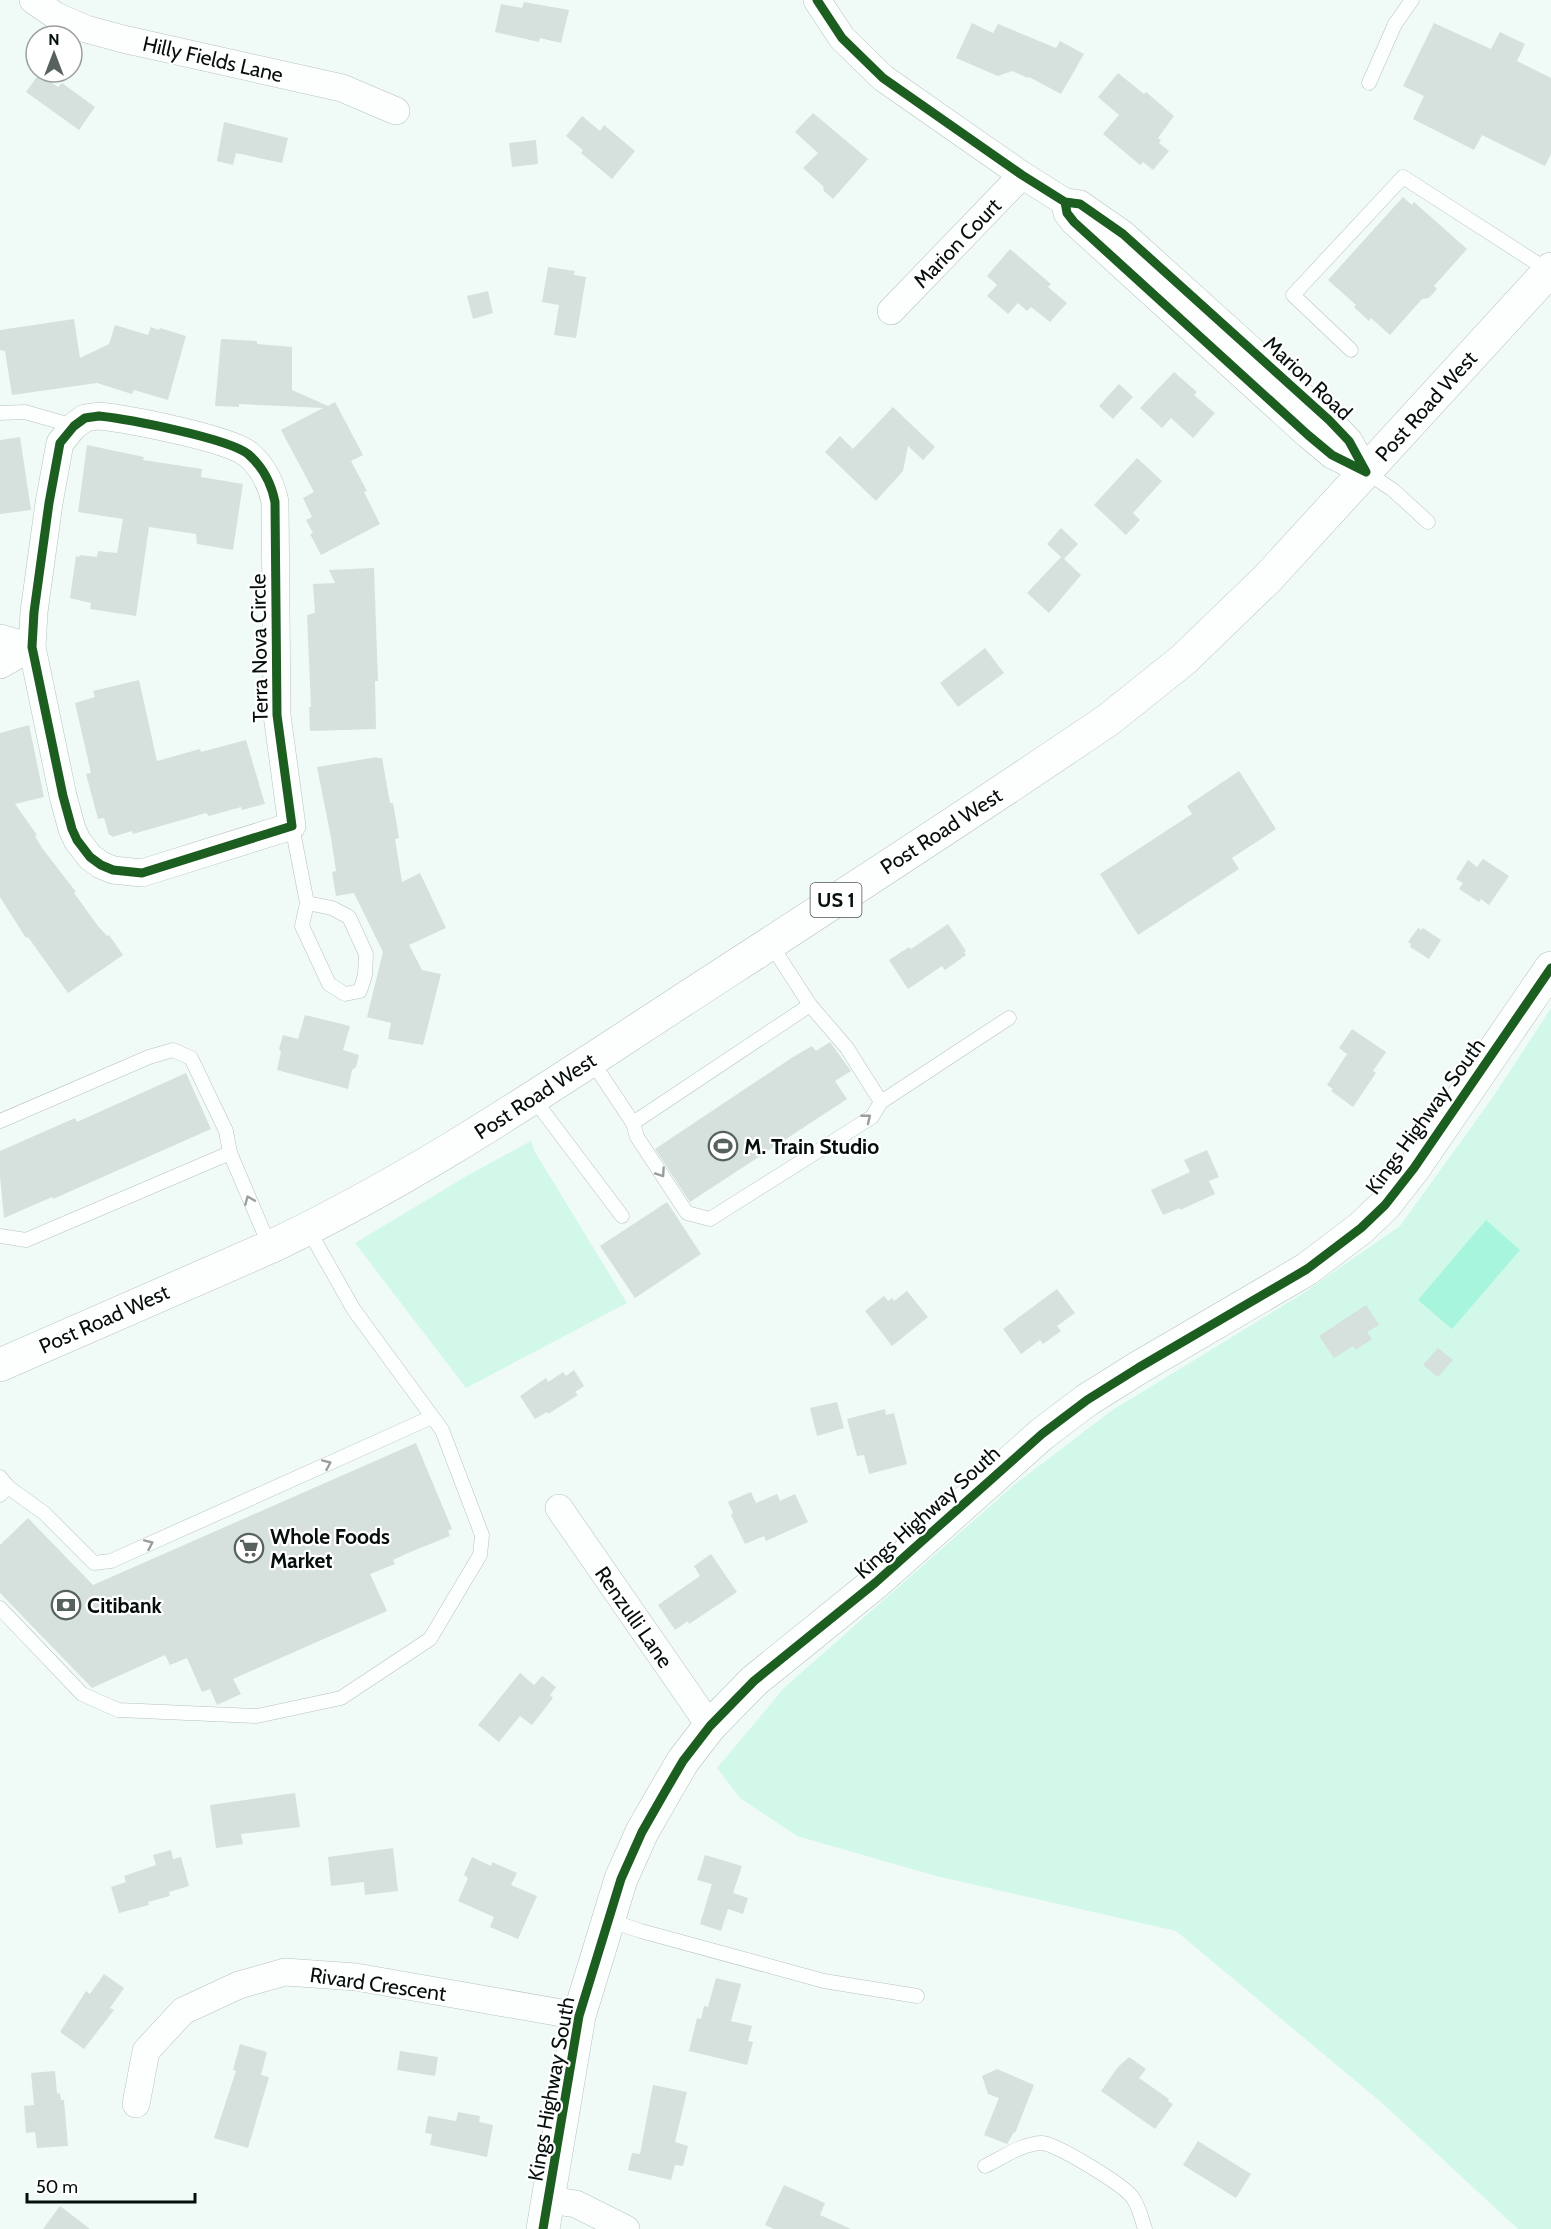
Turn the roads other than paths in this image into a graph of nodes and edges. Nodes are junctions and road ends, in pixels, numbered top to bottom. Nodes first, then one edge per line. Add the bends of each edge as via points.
1 (33, 0) edge
2 (817, 0) edge
3 (1412, 0) edge
4 (1369, 83) dead end
5 (396, 111) dead end
6 (1022, 175) junction
7 (1550, 270) edge
8 (891, 310) dead end
9 (1351, 350) dead end
10 (0, 413) edge
11 (74, 426) junction
12 (1366, 472) junction
13 (1428, 522) dead end
14 (0, 638) edge
15 (32, 647) junction
16 (0, 665) edge
17 (292, 826) junction
18 (307, 903) junction
19 (770, 943) junction
20 (1550, 973) edge
21 (810, 1005) junction
22 (1010, 1018) dead end
23 (591, 1060) junction
24 (533, 1098) junction
25 (881, 1102) junction
26 (0, 1121) edge
27 (633, 1123) junction
28 (230, 1153) junction
29 (622, 1216) dead end
30 (308, 1229) junction
31 (0, 1236) edge
32 (270, 1247) junction
33 (0, 1365) edge
34 (432, 1417) junction
35 (3, 1486) edge
36 (558, 1508) dead end
37 (0, 1608) edge
38 (710, 1726) junction
39 (608, 1920) junction
40 (916, 1996) dead end
41 (579, 2016) junction
42 (136, 2104) dead end
43 (985, 2166) dead end
44 (546, 2214) edge
45 (626, 2229) edge
46 (1145, 2229) edge

1 - 5 street, Hilly Fields Lane via 86,29 342,88
2 - 6 street, Marion Road via 842,38 883,78
3 - 4 lane via 1395,24
6 - 8 street, Marion Court
6 - 12 street, Marion Road via 1065,202 1074,222 1316,442
7 - 9 lane via 1403,177 1293,295
7 - 12 main road, Post Road West / US 1
10 - 11 lane via 25,412
11 - 15 street via 60,443 57,454
11 - 17 street, Terra Nova Circle via 85,418 107,417 225,444 246,453 266,474 275,502 277,716
12 - 13 lane
12 - 19 main road, Post Road West / US 1 via 1267,579 1142,695
14 - 15 street
15 - 16 street
15 - 17 street via 72,830 82,848 101,865 142,873
17 - 18 lane
18 - 18 lane via 302,926 329,984 345,994 360,991 366,954 349,917 332,908
19 - 21 lane
19 - 23 main road, Post Road West / US 1
20 - 38 main road, Kings Highway South via 1414,1168 1385,1205 1353,1236 1307,1269 1088,1400 1042,1434 875,1583 754,1681
21 - 25 lane via 848,1048
21 - 27 lane
22 - 25 lane
23 - 24 main road, Post Road West / US 1
23 - 27 lane
24 - 29 lane
24 - 30 main road, Post Road West / US 1 via 413,1173
27 -> 25 lane via 637,1137 687,1213 710,1219 872,1117
26 - 28 lane via 173,1050 191,1058 226,1131
28 - 31 lane via 26,1240
32 -> 28 lane
30 - 32 main road, Post Road West / US 1
30 - 34 lane via 354,1310
32 - 33 main road, Post Road West / US 1
35 -> 34 lane via 44,1513 94,1563 111,1561
34 - 37 lane via 442,1430 482,1535 480,1555 430,1639 341,1698 257,1716 118,1710 82,1694
36 - 38 street, Renzulli Lane
38 - 39 main road, Kings Highway South via 683,1761 642,1832
39 - 40 lane via 824,1981
39 - 41 main road, Kings Highway South
41 - 42 street, Rivard Crescent via 356,1977 285,1972 238,1985 183,2012 146,2051
41 - 44 main road, Kings Highway South
43 - 46 lane via 1029,2145 1057,2146 1133,2198
44 - 45 street via 576,2204

